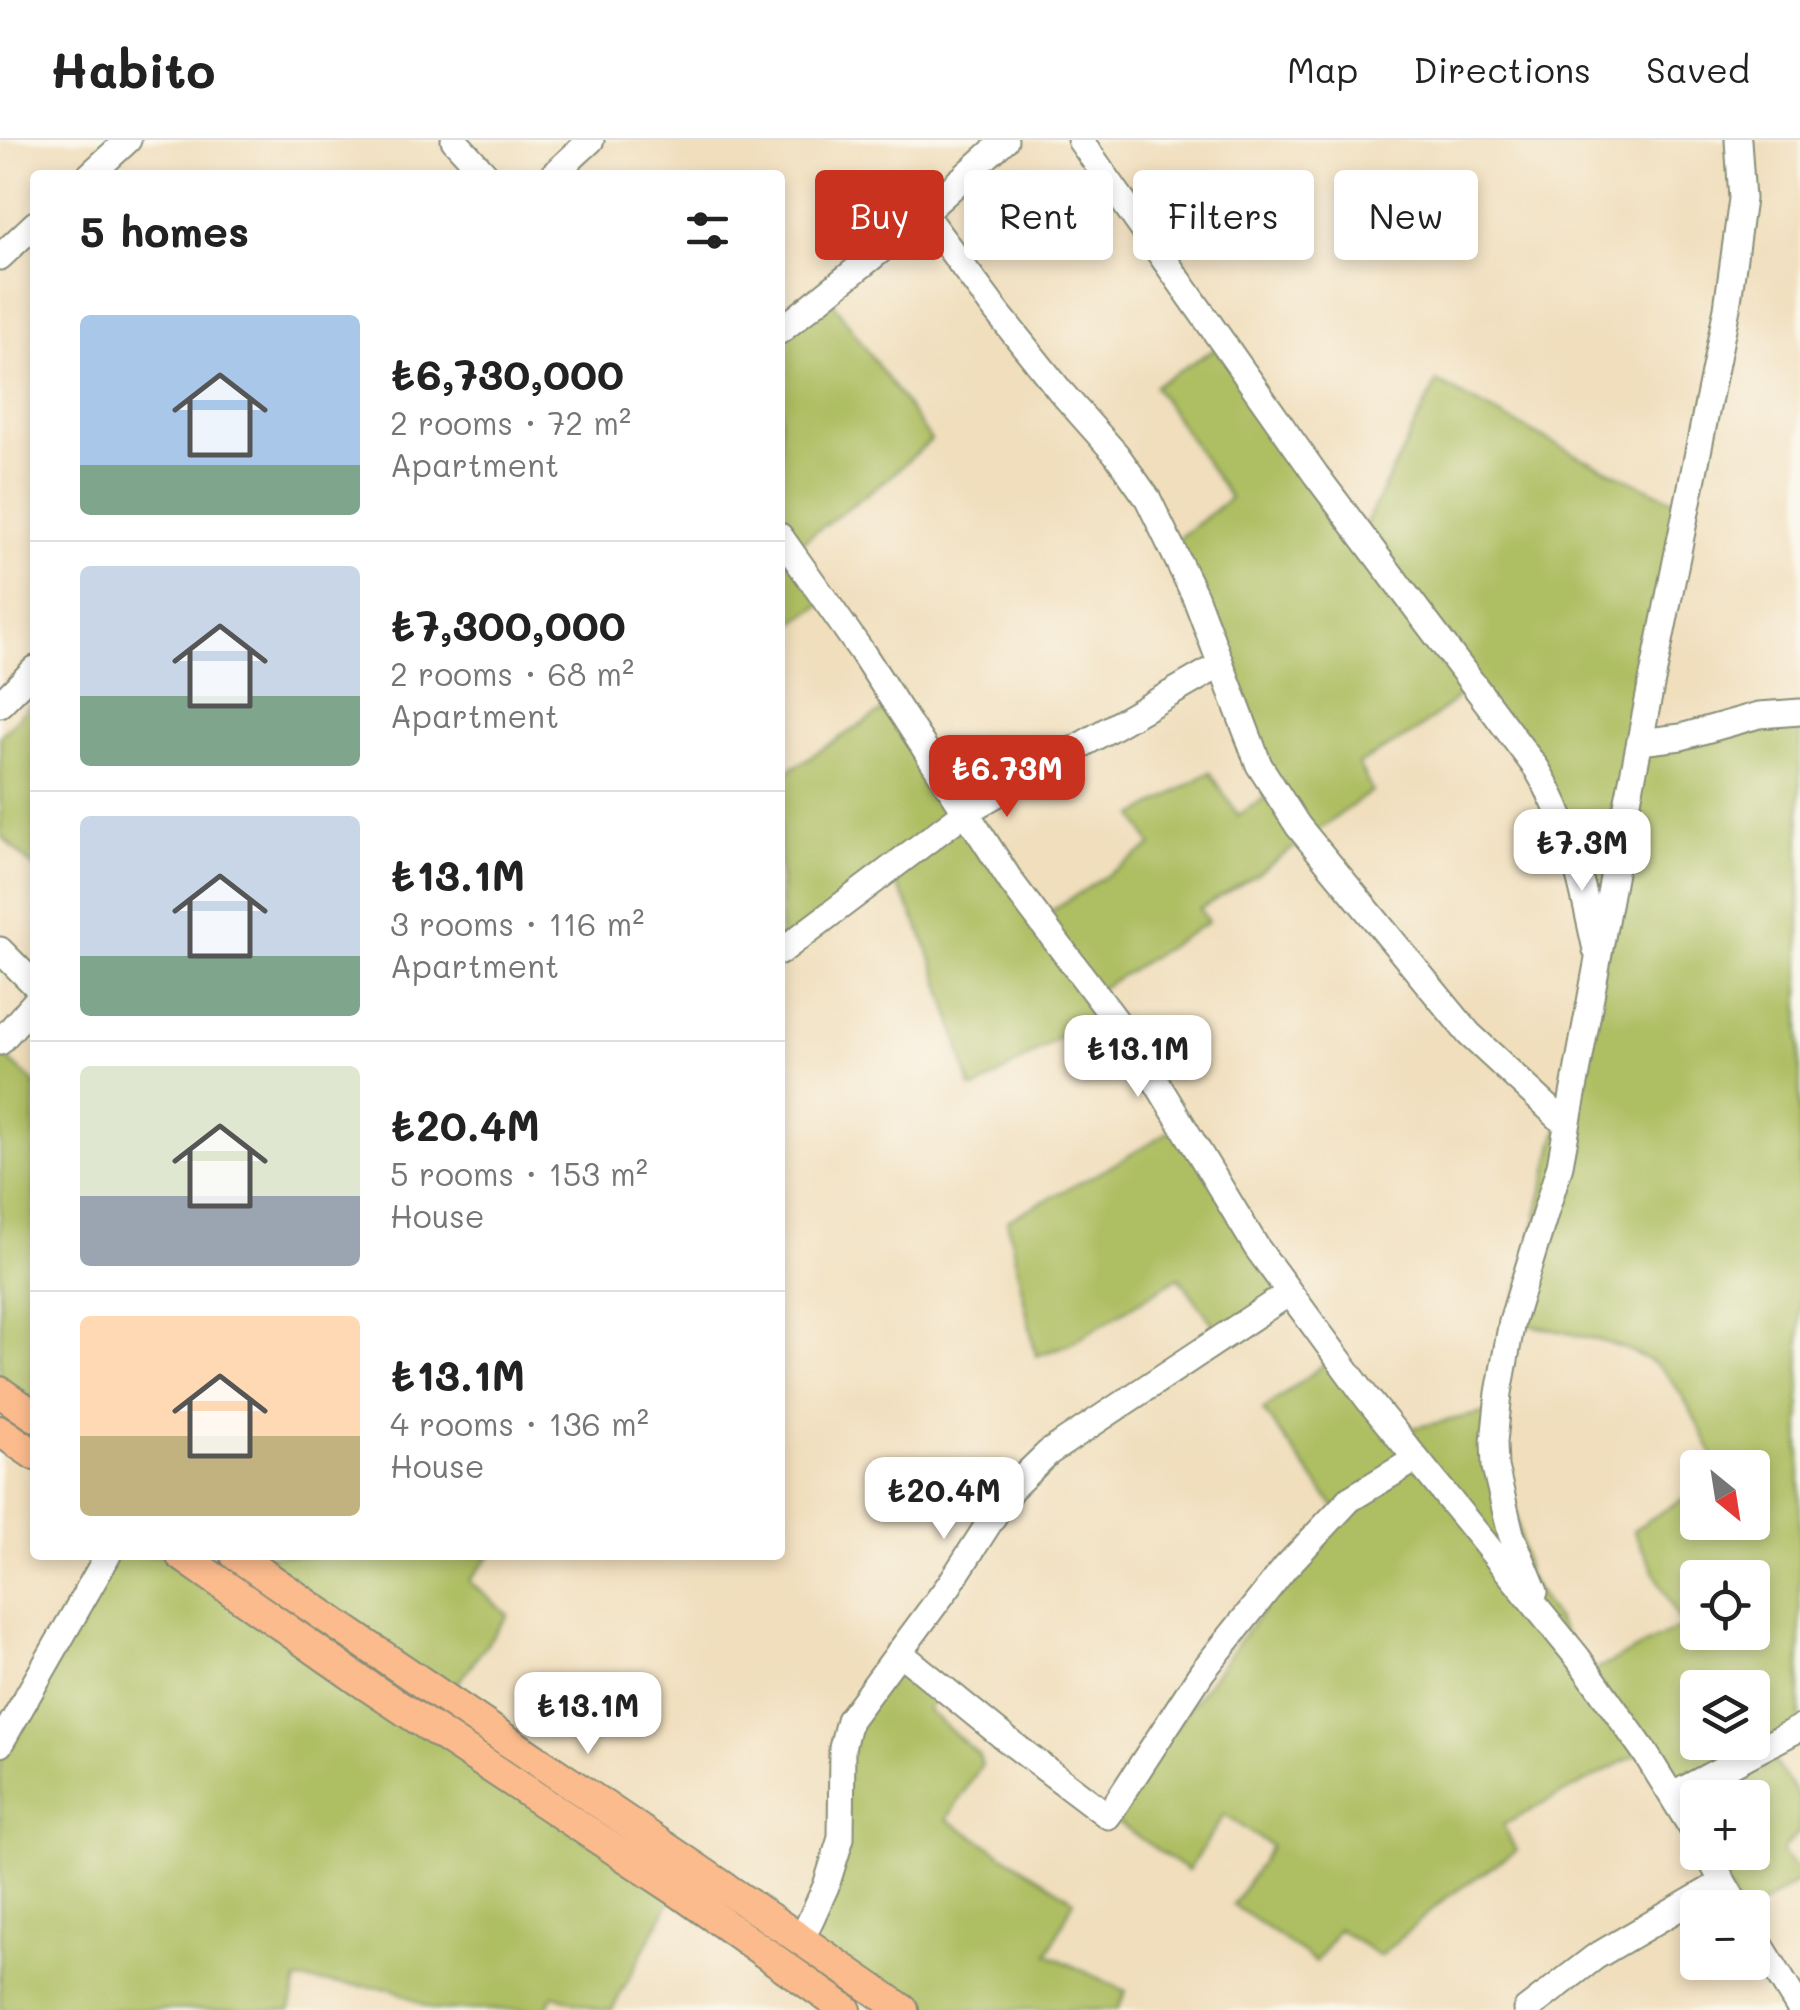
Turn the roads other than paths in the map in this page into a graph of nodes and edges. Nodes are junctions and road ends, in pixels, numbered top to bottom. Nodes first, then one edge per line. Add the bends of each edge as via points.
1 (128, 140) edge
2 (454, 140) edge
3 (591, 140) edge
4 (1006, 140) edge
5 (1080, 140) edge
6 (1738, 140) edge
7 (1754, 140) edge
8 (95, 170) edge
9 (481, 170) edge
10 (558, 170) edge
11 (1740, 170) junction
12 (944, 196) edge
13 (30, 229) edge
14 (944, 240) edge
15 (0, 257) edge
16 (867, 260) edge
17 (785, 327) edge
18 (785, 543) edge
19 (1220, 666) junction
20 (30, 674) edge
21 (0, 704) edge
22 (1800, 712) edge
23 (1640, 742) junction
24 (964, 814) junction
25 (785, 948) edge
26 (0, 950) edge
27 (1598, 960) junction
28 (30, 979) edge
29 (30, 1008) edge
30 (0, 1042) edge
31 (1567, 1125) junction
32 (1288, 1292) junction
33 (0, 1392) edge
34 (30, 1413) edge
35 (0, 1431) edge
36 (30, 1452) edge
37 (1416, 1459) junction
38 (105, 1560) edge
39 (188, 1560) edge
40 (243, 1560) edge
41 (1550, 1622) junction
42 (899, 1652) junction
43 (1800, 1728) edge
44 (0, 1744) edge
45 (1672, 1795) junction
46 (1680, 1808) edge
47 (1716, 1870) edge
48 (1723, 1882) junction
49 (1728, 1890) edge
50 (802, 1939) junction
51 (1770, 1960) edge
52 (1800, 2009) edge
53 (846, 2010) edge
54 (903, 2010) edge
55 (1526, 2010) edge

1 - 8 street
2 - 9 street
3 - 10 street
4 - 12 street
5 - 27 street via 1316,475 1537,768 1570,837
6 - 11 street
7 - 11 street
11 - 23 street via 1740,228 1727,308
13 - 15 street
14 - 19 street via 1148,499
16 - 17 street
18 - 24 street
19 - 24 street
19 - 31 street via 1259,765 1316,850 1468,1034
20 - 21 street
22 - 23 street
23 - 27 street
24 - 25 street
24 - 32 street via 1132,1042
26 - 28 street
27 - 31 street
29 - 30 street
31 - 41 street via 1512,1321 1494,1442 1511,1534
32 - 37 street
32 - 42 street via 1031,1467
33 - 34 main road
35 - 36 main road
37 - 41 street
37 - 42 street via 1350,1499 1284,1568 1202,1672 1108,1816
38 - 44 street
39 - 53 main road
40 - 50 main road
41 - 45 street
42 - 50 street via 849,1720 842,1748 841,1838
43 - 45 street
45 - 46 street
47 - 48 street
48 - 49 street
48 - 55 street via 1595,1957
50 - 54 main road
51 - 52 street

